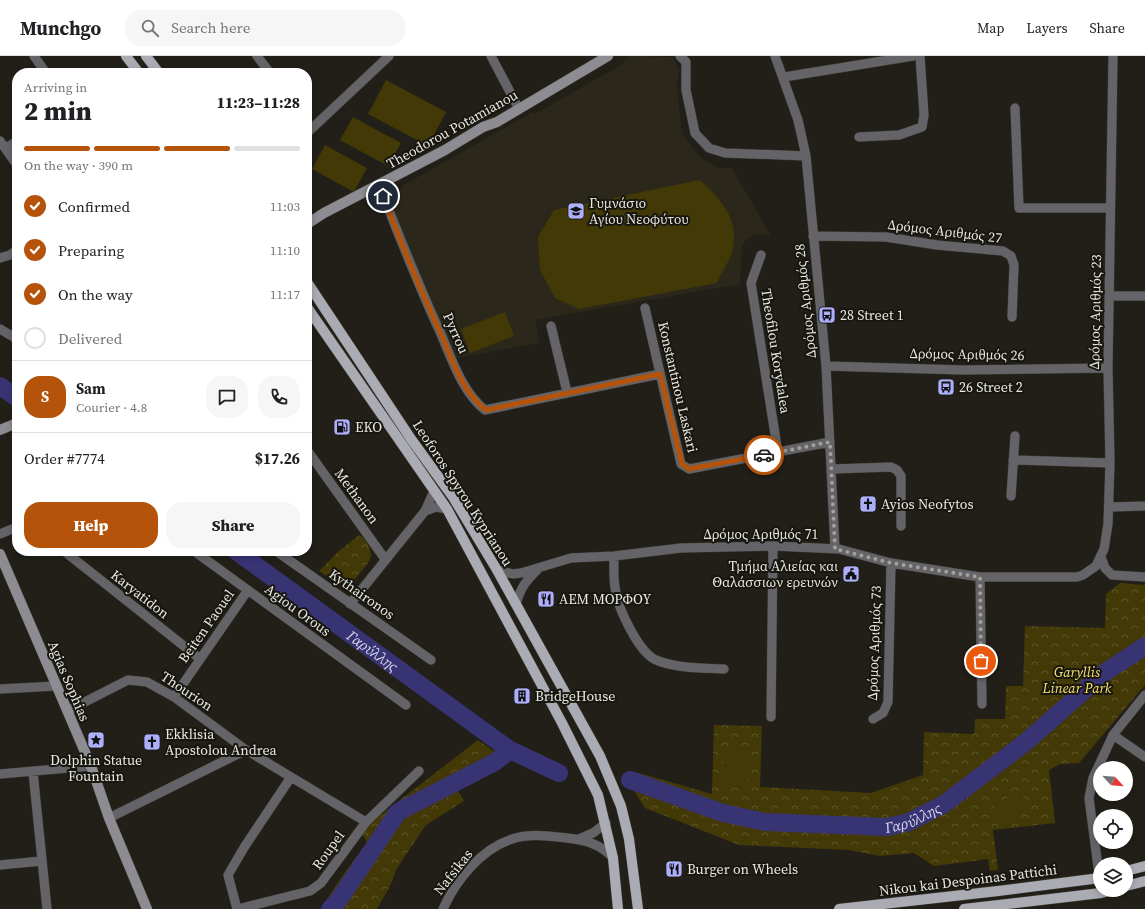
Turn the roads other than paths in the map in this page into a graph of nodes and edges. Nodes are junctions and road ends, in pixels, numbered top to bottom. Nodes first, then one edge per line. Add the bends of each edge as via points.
1 (34, 56) edge
2 (126, 56) edge
3 (146, 56) edge
4 (257, 56) edge
5 (389, 56) edge
6 (491, 56) edge
7 (608, 56) edge
8 (680, 56) edge
9 (774, 56) edge
10 (914, 56) edge
11 (920, 56) edge
12 (1113, 56) edge
13 (42, 68) edge
14 (135, 68) edge
15 (155, 68) edge
16 (266, 68) edge
17 (784, 78) junction
18 (1015, 108) dead end
19 (519, 109) junction
20 (312, 126) edge
21 (859, 137) dead end
22 (3, 145) edge
23 (806, 156) junction
24 (12, 158) edge
25 (379, 185) junction
26 (1110, 208) junction
27 (312, 221) edge
28 (813, 236) junction
29 (12, 254) edge
30 (761, 254) dead end
31 (0, 258) edge
32 (312, 290) edge
33 (1110, 296) junction
34 (1145, 296) edge
35 (646, 308) dead end
36 (312, 314) edge
37 (1012, 317) dead end
38 (551, 326) dead end
39 (0, 330) edge
40 (12, 336) edge
41 (826, 366) junction
42 (1108, 368) junction
43 (660, 374) junction
44 (567, 392) junction
45 (12, 425) edge
46 (0, 430) edge
47 (1015, 436) dead end
48 (830, 442) junction
49 (778, 453) junction
50 (312, 457) edge
51 (1013, 460) junction
52 (1110, 463) junction
53 (832, 469) junction
54 (434, 491) junction
55 (1011, 496) dead end
56 (1145, 506) edge
57 (1110, 507) junction
58 (447, 509) junction
59 (425, 511) junction
60 (901, 526) dead end
61 (12, 529) edge
62 (0, 534) edge
63 (772, 546) junction
64 (835, 549) junction
65 (0, 554) edge
66 (70, 556) edge
67 (201, 556) edge
68 (283, 556) edge
69 (614, 556) junction
70 (1101, 557) junction
71 (385, 559) junction
72 (891, 563) junction
73 (542, 566) junction
74 (1096, 566) joint
75 (497, 570) junction
76 (980, 577) junction
77 (1145, 577) edge
78 (248, 590) junction
79 (350, 604) junction
80 (516, 604) junction
81 (199, 658) junction
82 (431, 660) dead end
83 (724, 669) dead end
84 (56, 686) junction
85 (0, 689) edge
86 (1145, 695) edge
87 (174, 697) junction
88 (982, 704) dead end
89 (406, 705) dead end
90 (67, 711) junction
91 (771, 717) dead end
92 (873, 719) dead end
93 (1113, 735) junction
94 (246, 750) junction
95 (1145, 757) edge
96 (91, 766) junction
97 (33, 772) junction
98 (419, 772) dead end
99 (0, 774) edge
100 (291, 777) junction
101 (109, 818) junction
102 (366, 822) junction
103 (606, 823) junction
104 (579, 839) junction
105 (1097, 857) edge
106 (613, 858) junction
107 (42, 861) junction
108 (0, 865) edge
109 (1145, 866) edge
110 (1133, 869) edge
111 (1093, 879) edge
112 (1145, 881) edge
113 (1133, 884) edge
114 (1093, 893) edge
115 (48, 909) edge
116 (147, 909) edge
117 (237, 909) edge
118 (443, 909) edge
119 (618, 909) edge
120 (638, 909) edge
121 (840, 909) edge
122 (964, 909) edge

1 - 13 street
2 - 14 main road
3 - 15 main road
4 - 16 street
5 - 20 street
6 - 19 street
7 - 19 street, Theodorou Potamianou
8 - 23 street via 686,62 686,90 695,133 709,148 725,153
9 - 17 street, Δρόμος Αριθμός 28
10 - 17 street
11 - 21 street via 924,115 922,127 899,135
12 - 26 street, Δρόμος Αριθμός 23
17 - 23 street, Δρόμος Αριθμός 28 via 798,120
18 - 26 street via 1020,208
19 - 25 street, Theodorou Potamianou
22 - 24 street
23 - 28 street, Δρόμος Αριθμός 28
25 - 27 street, Theodorou Potamianou
25 - 44 street, Pyrrou via 410,267 456,369 475,402 486,410
26 - 33 street, Δρόμος Αριθμός 23
28 - 37 street, Δρόμος Αριθμός 27 via 886,237 1003,251 1011,256 1014,265
28 - 41 street, Δρόμος Αριθμός 28
29 - 31 street
30 - 49 street, Theofilou Korydalea via 751,283
32 - 75 main road, Leoforos Spyrou Kyprianou via 411,439 453,497
33 - 34 street
33 - 42 street, Δρόμος Αριθμός 23
35 - 43 street, Konstantinou Laskari
36 - 54 main road, Leoforos Spyrou Kyprianou
38 - 44 street
39 - 40 street
41 - 42 street, Δρόμος Αριθμός 26 via 963,370
41 - 48 street, Δρόμος Αριθμός 28
42 - 52 street, Δρόμος Αριθμός 23
43 - 44 street, Pyrrou
43 - 49 street, Konstantinou Laskari via 682,464 689,469
45 - 46 street
47 - 51 street
48 - 49 street
48 - 53 street, Δρόμος Αριθμός 28
50 - 71 street, Methanon
51 - 52 street
51 - 55 street
52 - 57 street, Δρόμος Αριθμός 23
53 - 60 street via 891,467 897,470 901,476
53 - 64 street, Δρόμος Αριθμός 28
54 - 58 main road, Leoforos Spyrou Kyprianou
54 - 59 street
56 - 57 street
57 - 70 street, Δρόμος Αριθμός 23
58 - 59 street via 436,507
58 - 103 main road, Leoforos Spyrou Kyprianou via 562,723 598,795
59 - 71 street
61 - 62 street
63 - 64 street, Δρόμος Αριθμός 71
63 - 69 street, Δρόμος Αριθμός 71 via 681,548
63 - 91 street
64 - 72 street, Δρόμος Αριθμός 71
65 - 84 street, Agias Sophias
66 - 81 street, Karyatidon
67 - 78 street, Agiou Orous
68 - 79 street, Kythaironos
69 - 73 street, Δρόμος Αριθμός 71 via 571,558
69 - 83 street via 616,593 622,612 646,652 653,659 664,662
70 - 74 street, Δρόμος Αριθμός 23
70 - 77 street via 1105,568 1112,575
71 - 79 street
72 - 76 street, Δρόμος Αριθμός 71
72 - 92 street, Δρόμος Αριθμός 73 via 888,702 882,713
73 - 75 street, Δρόμος Αριθμός 71 via 513,574
73 - 80 street, Δρόμος Αριθμός 71 via 526,580
74 - 76 street, Δρόμος Αριθμός 71 via 1077,577
75 - 80 main road, Leoforos Spyrou Kyprianou
76 - 88 street
78 - 81 street, Beiten Paouel
78 - 89 street, Agiou Orous
79 - 82 street, Kythaironos
80 - 120 main road, Leoforos Spyrou Kyprianou via 600,756 621,806 629,840
81 - 87 street, Beiten Paouel
84 - 85 street
84 - 90 street, Agias Sophias
86 - 93 street
87 - 90 street, Thourion via 147,682 128,680
87 - 94 street, Thourion
90 - 96 street, Agias Sophias
93 - 95 street
93 - 105 street via 1093,778 1089,798
94 - 100 street, Thourion
94 - 101 street
96 - 97 street
96 - 101 street, Agias Sophias
97 - 99 street
97 - 107 street
98 - 102 street, Roupel
100 - 102 street, Thourion
100 - 117 street via 228,875
101 - 116 street, Agias Sophias
102 - 117 street, Roupel via 321,883 310,890
103 - 104 street
103 - 106 main road, Leoforos Spyrou Kyprianou
104 - 106 street, Nafsikas via 601,847
104 - 118 street, Nafsikas via 529,836 495,846 471,867
106 - 119 main road, Leoforos Spyrou Kyprianou
107 - 108 street
107 - 115 street
109 - 110 main road
111 - 121 main road, Nikou kai Despoinas Pattichi
112 - 113 main road
114 - 122 main road, Nikou kai Despoinas Pattichi

